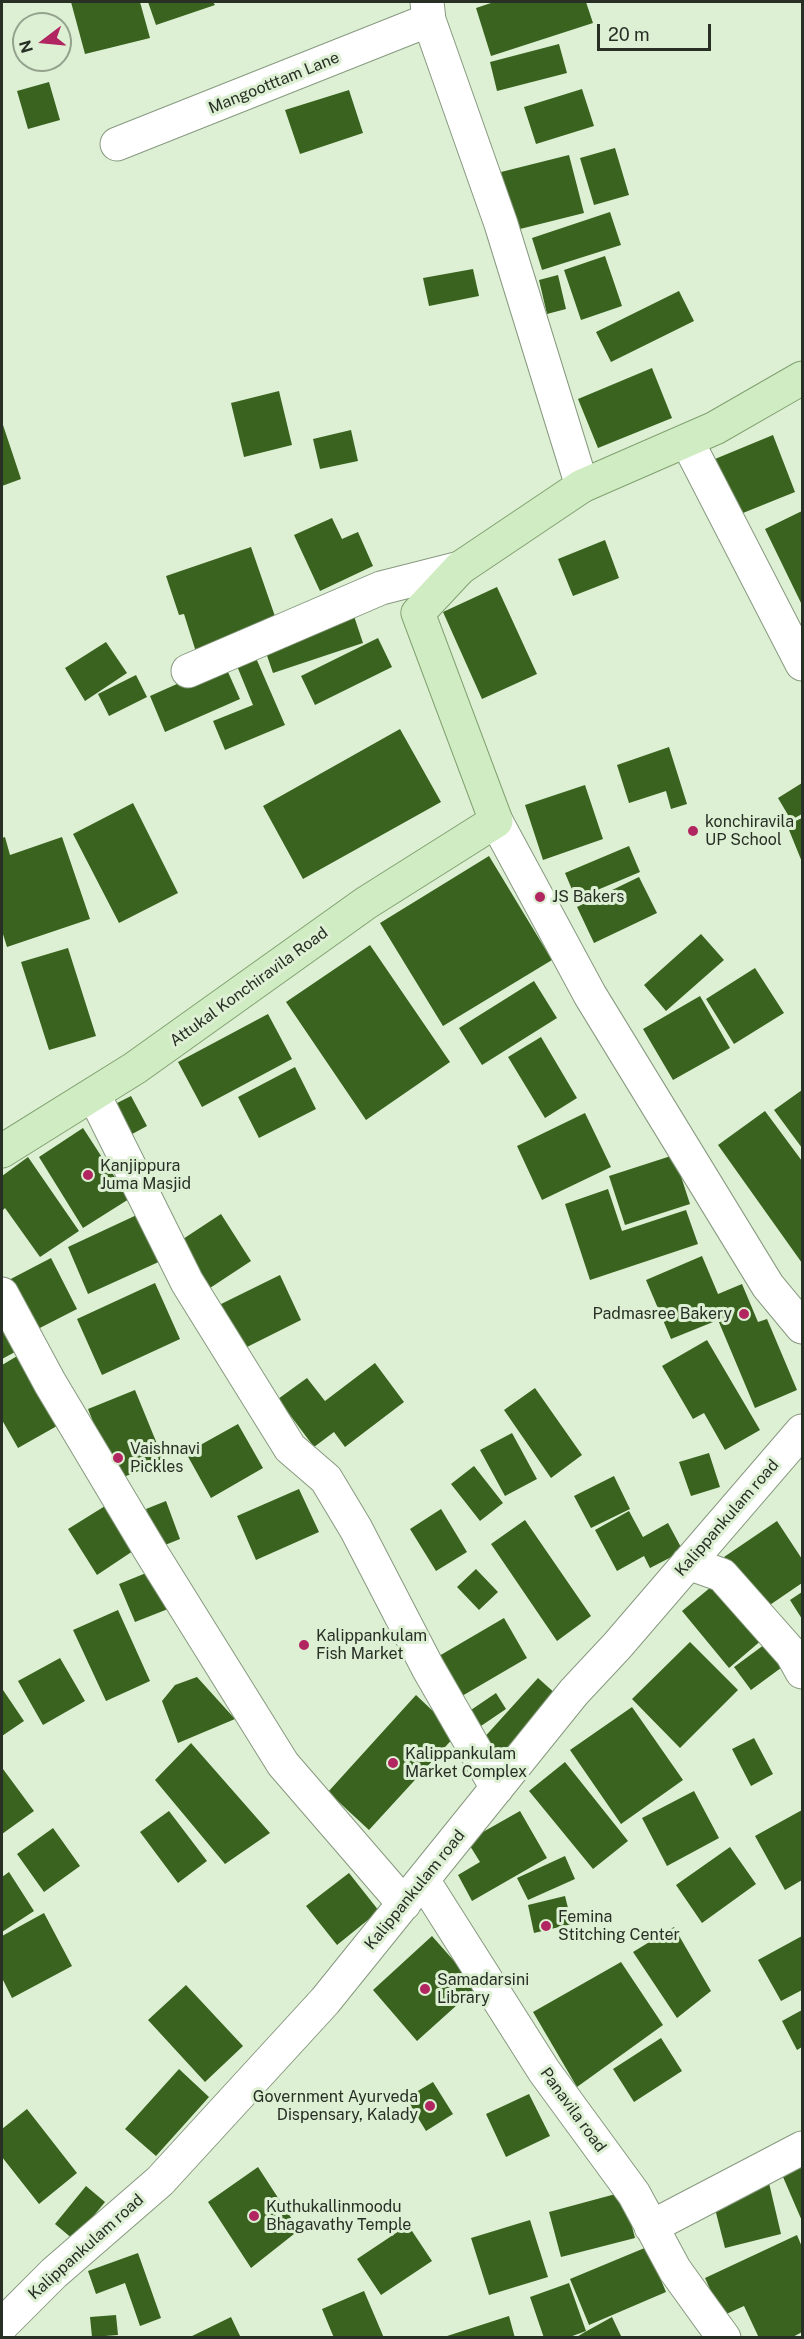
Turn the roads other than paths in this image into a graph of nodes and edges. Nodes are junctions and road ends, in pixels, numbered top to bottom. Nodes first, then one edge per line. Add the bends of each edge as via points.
1 (428, 11) edge
2 (117, 144) dead end
3 (802, 378) edge
4 (687, 441) junction
5 (582, 486) junction
6 (460, 567) junction
7 (802, 664) edge
8 (188, 670) dead end
9 (495, 820) junction
10 (94, 1095) junction
11 (2, 1151) edge
12 (2, 1294) edge
13 (802, 1327) edge
14 (802, 1431) edge
15 (688, 1563) junction
16 (802, 1672) edge
17 (497, 1788) junction
18 (414, 1892) junction
19 (802, 2148) edge
20 (651, 2227) junction
21 (2, 2325) edge
22 (724, 2337) edge

1 - 2 street, Mangootttam Lane
1 - 5 street via 501,224
3 - 4 main road
4 - 5 main road
4 - 7 street
5 - 6 main road
6 - 8 street via 381,588
6 - 9 main road via 418,614
9 - 10 main road, Attukal Konchiravila Road via 366,903
9 - 13 street via 590,995 768,1286
10 - 11 main road, Attukal Konchiravila Road
10 - 17 street via 187,1282 290,1448 326,1479
12 - 18 street, Panavila road via 150,1552 283,1764
14 - 15 street, Kalippankulam road
15 - 16 street via 722,1575 792,1654
15 - 17 street, Kalippankulam road via 574,1692
17 - 18 street, Kalippankulam road
18 - 20 street, Panavila road via 634,2194
18 - 21 street, Kalippankulam road via 325,2001 160,2181 54,2273
19 - 20 street
20 - 22 street, Panavila road via 675,2270

